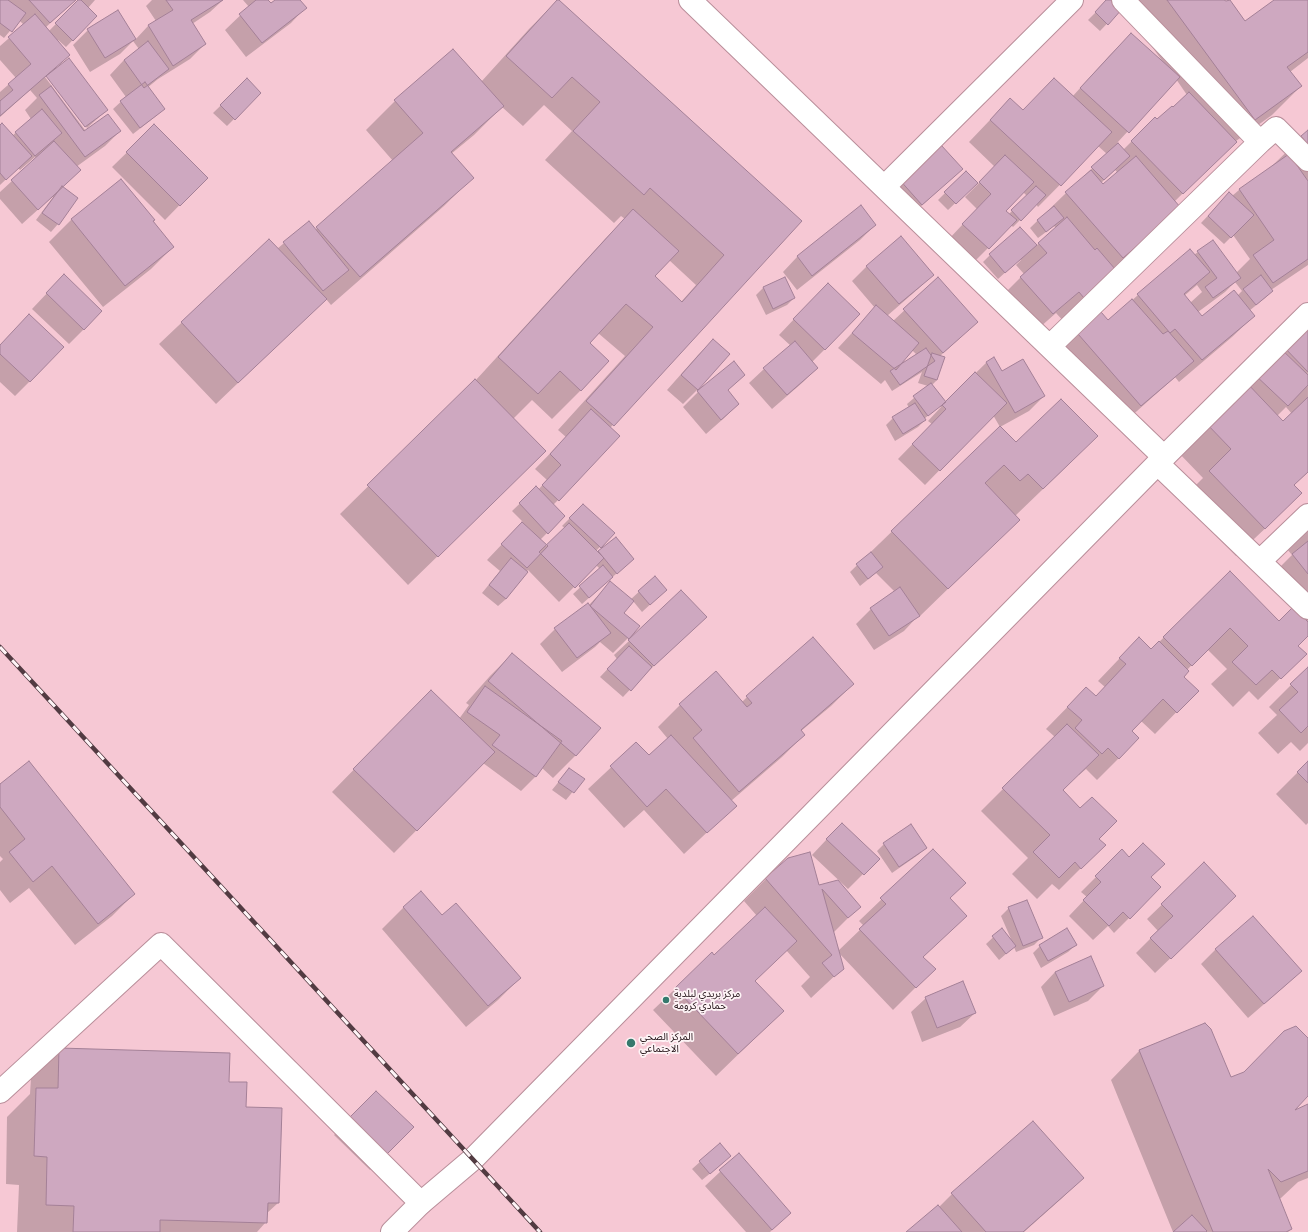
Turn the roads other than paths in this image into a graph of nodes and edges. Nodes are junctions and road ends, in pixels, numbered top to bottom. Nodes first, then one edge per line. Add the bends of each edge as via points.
1 (690, 0) edge
2 (1072, 0) edge
3 (1123, 0) edge
4 (1260, 142) junction
5 (1308, 160) edge
6 (884, 187) junction
7 (1308, 314) edge
8 (1050, 346) junction
9 (1161, 461) junction
10 (1308, 515) edge
11 (1260, 561) junction
12 (1308, 608) edge
13 (0, 1092) edge
14 (421, 1203) junction
15 (392, 1232) edge

1 - 6 street
2 - 6 street
3 - 4 street
4 - 5 street via 1276,128
4 - 8 street
6 - 8 street
7 - 9 street
8 - 9 street
9 - 11 street
9 - 14 street via 472,1159
10 - 11 street
11 - 12 street
13 - 14 street via 161,944
14 - 15 street

